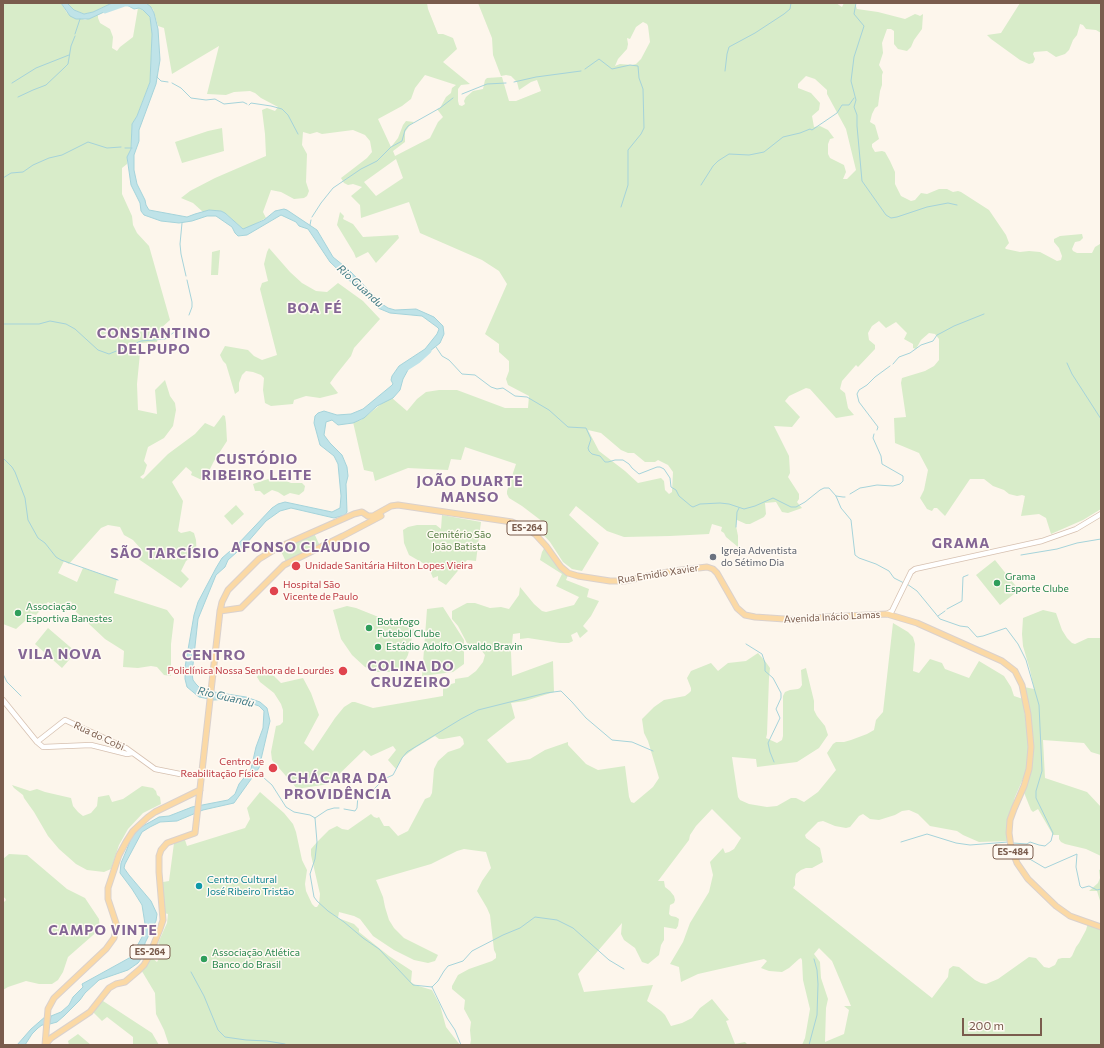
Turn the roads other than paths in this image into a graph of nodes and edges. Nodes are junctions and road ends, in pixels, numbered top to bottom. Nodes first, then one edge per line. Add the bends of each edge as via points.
1 (398, 504) junction
2 (1101, 514) edge
3 (368, 516) junction
4 (365, 525) junction
5 (220, 611) junction
6 (887, 614) junction
7 (745, 615) joint
8 (3, 700) edge
9 (37, 742) junction
10 (132, 753) junction
11 (202, 775) junction
12 (200, 790) junction
13 (1101, 927) edge
14 (48, 1035) junction
15 (45, 1045) edge

1 - 3 main road
1 - 4 main road
1 - 7 main road, Rua Emidio Xavier / ES-264 via 518,524 541,539 566,572 595,579 629,580 707,567 718,576 737,608
2 - 6 main road via 1076,530 1042,541 915,569 911,572 892,611
3 - 4 main road
3 - 5 main road, ES-264 via 362,512 354,514 277,548 259,559 231,586
4 - 5 main road via 284,565 241,608
5 - 11 main road, ES-264
6 - 7 main road, Avenida Inácio Lamas / ES-264 via 799,620
6 - 13 main road, Avenida Inácio Lamas / ES-484 via 917,623 1002,661 1015,671 1022,685 1027,708 1031,747 1029,769 1010,820 1009,833 1017,863 1033,884 1056,906 1070,916
8 - 9 main road
9 - 10 main road via 44,747 90,746
9 - 10 main road, Rua do Cobi via 65,720
10 - 11 main road, Rua do Cobi via 155,769
11 - 12 main road, ES-264
12 - 14 main road via 155,812 141,822 129,836 119,855 108,888 108,899 117,926 114,938 106,949 57,994 48,1014
12 - 14 main road, ES-264 via 195,833 168,843 159,856 163,920 144,965 129,979 109,988 85,1016
14 - 15 main road, ES-264

